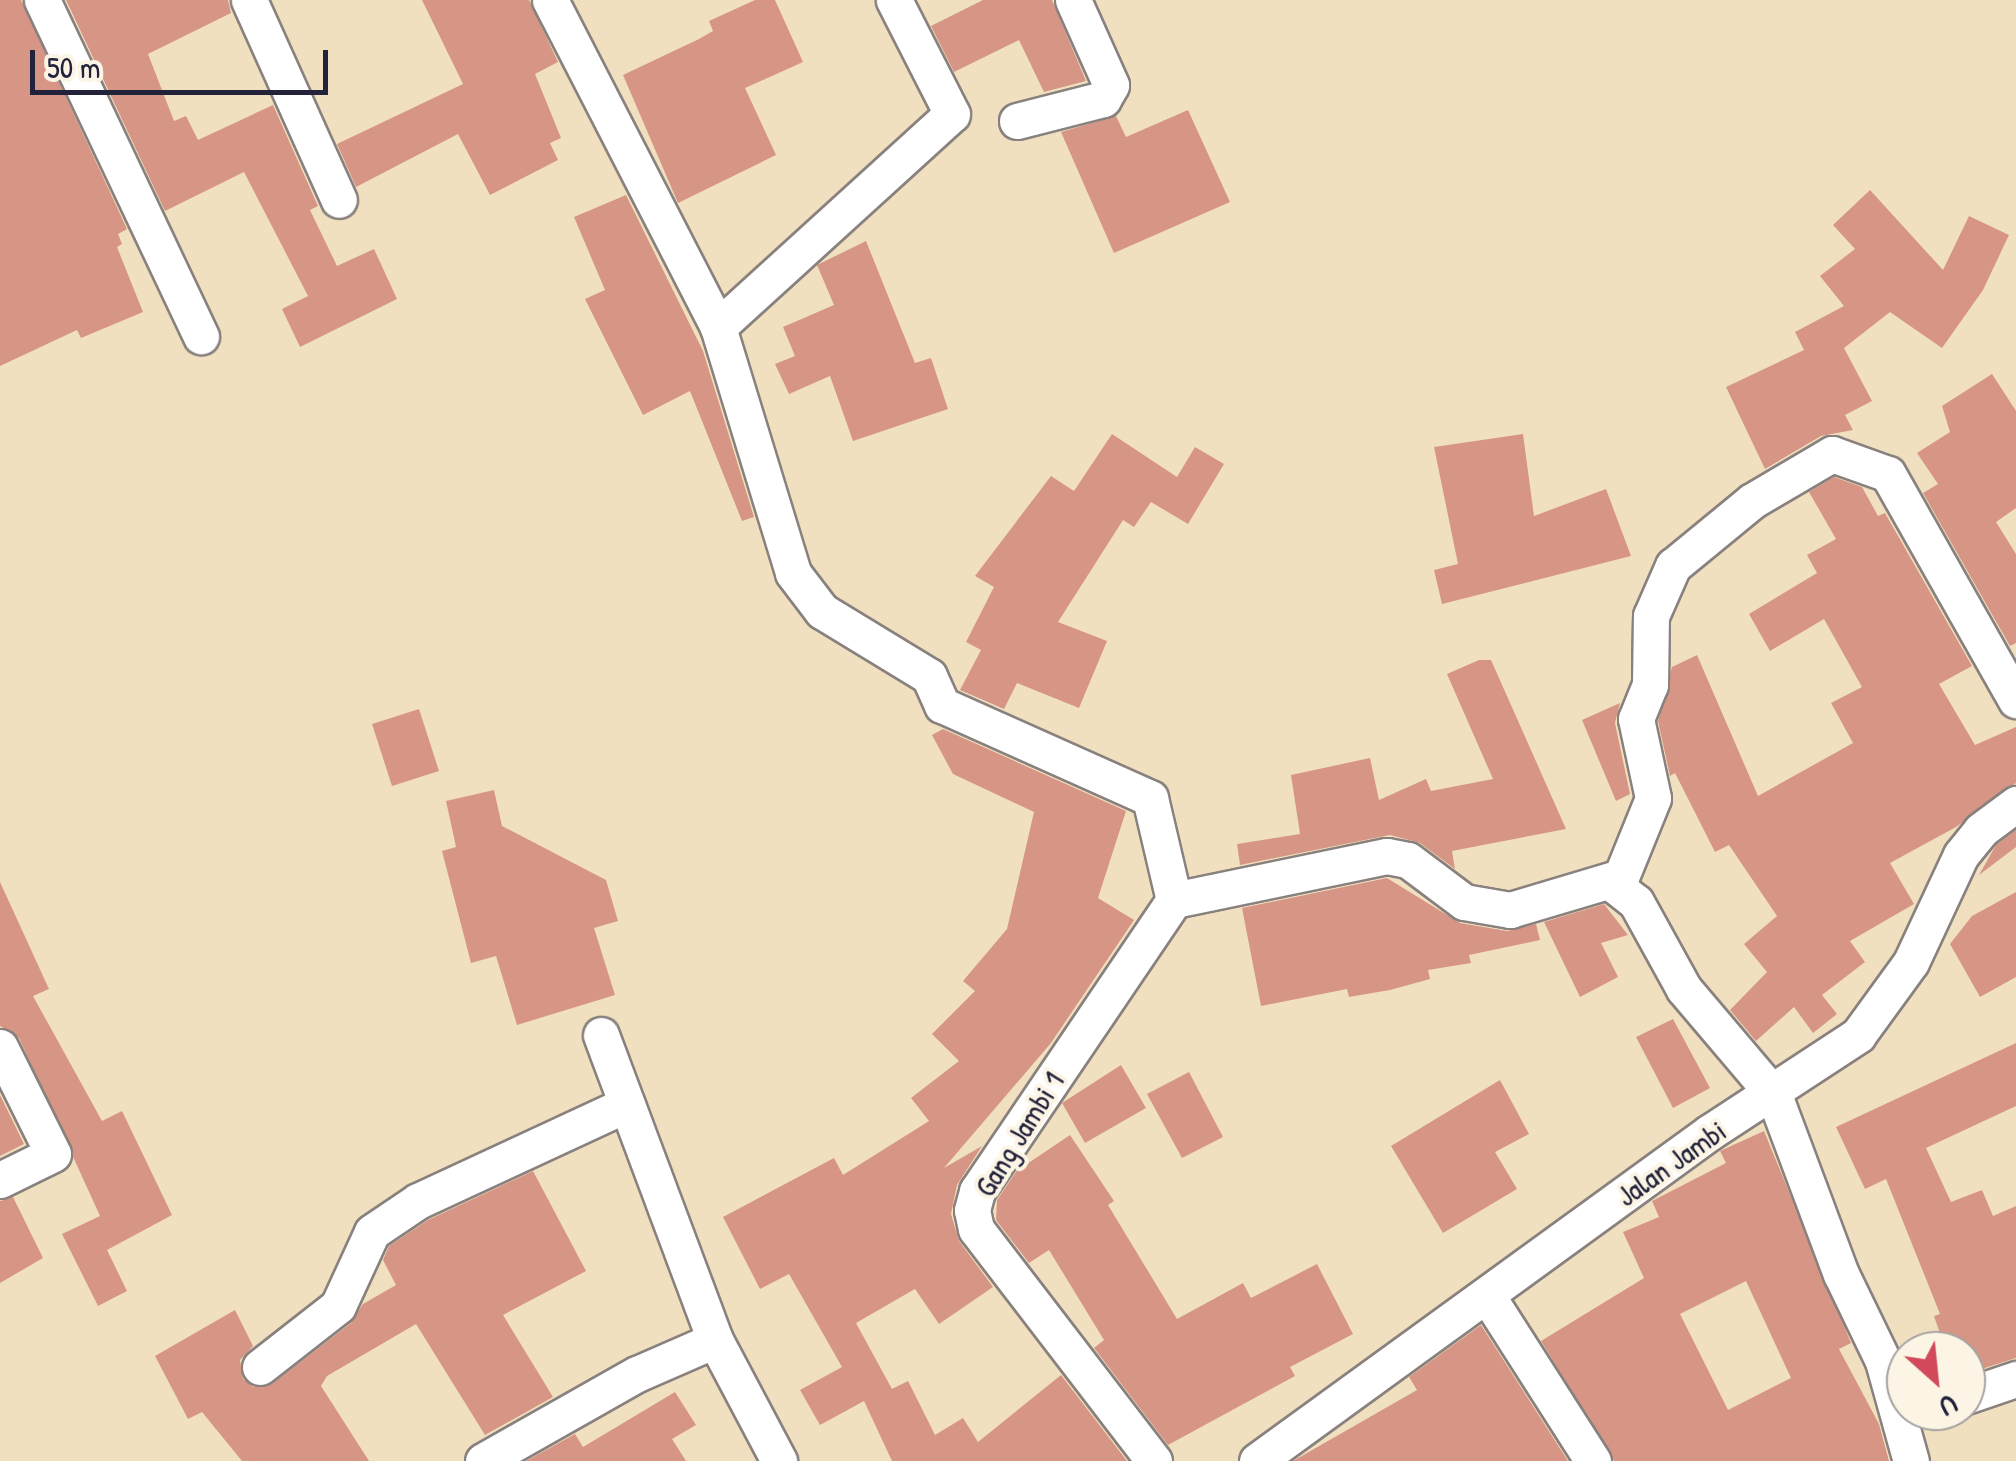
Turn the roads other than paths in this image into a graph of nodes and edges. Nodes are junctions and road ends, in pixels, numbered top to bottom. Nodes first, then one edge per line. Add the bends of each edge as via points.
1 (42, 0) edge
2 (249, 0) edge
3 (550, 0) edge
4 (894, 0) edge
5 (1073, 0) edge
6 (1016, 121) dead end
7 (339, 200) dead end
8 (718, 328) junction
9 (201, 336) dead end
10 (2016, 700) edge
11 (2016, 804) edge
12 (1609, 881) junction
13 (1174, 900) junction
14 (601, 1035) dead end
15 (0, 1047) edge
16 (1774, 1095) junction
17 (627, 1104) junction
18 (0, 1180) edge
19 (1488, 1297) junction
20 (715, 1340) junction
21 (1886, 1365) edge
22 (260, 1367) dead end
23 (2016, 1380) edge
24 (1986, 1390) edge
25 (1910, 1431) edge
26 (482, 1461) edge
27 (780, 1461) edge
28 (1154, 1461) edge
29 (1257, 1461) edge
30 (1593, 1461) edge
31 (1911, 1461) edge

1 - 9 street
2 - 7 street
3 - 8 street
4 - 8 street via 952,114
5 - 6 street via 1111,85 1103,99
8 - 13 street via 793,573 822,612 929,676 942,705 1150,798
10 - 12 street via 1888,474 1832,454 1814,462 1752,501 1673,566 1652,616 1650,685 1636,719 1653,798 1629,864 1622,877
11 - 16 street, Jalan Jambi via 1961,856 1911,962 1858,1035
12 - 13 street via 1510,910 1464,902 1408,860 1387,856
12 - 16 street via 1636,902 1684,990
13 - 28 street, Gang Jambi 1 via 977,1191 972,1210 976,1228
14 - 17 street
15 - 18 street via 53,1154
16 - 19 street, Jalan Jambi via 1710,1132
16 - 21 street via 1841,1274
17 - 20 street
17 - 22 street via 418,1201 372,1232 338,1306
19 - 29 street, Jalan Jambi
19 - 30 street
20 - 26 street via 637,1374
20 - 27 street
23 - 24 street
25 - 31 street

